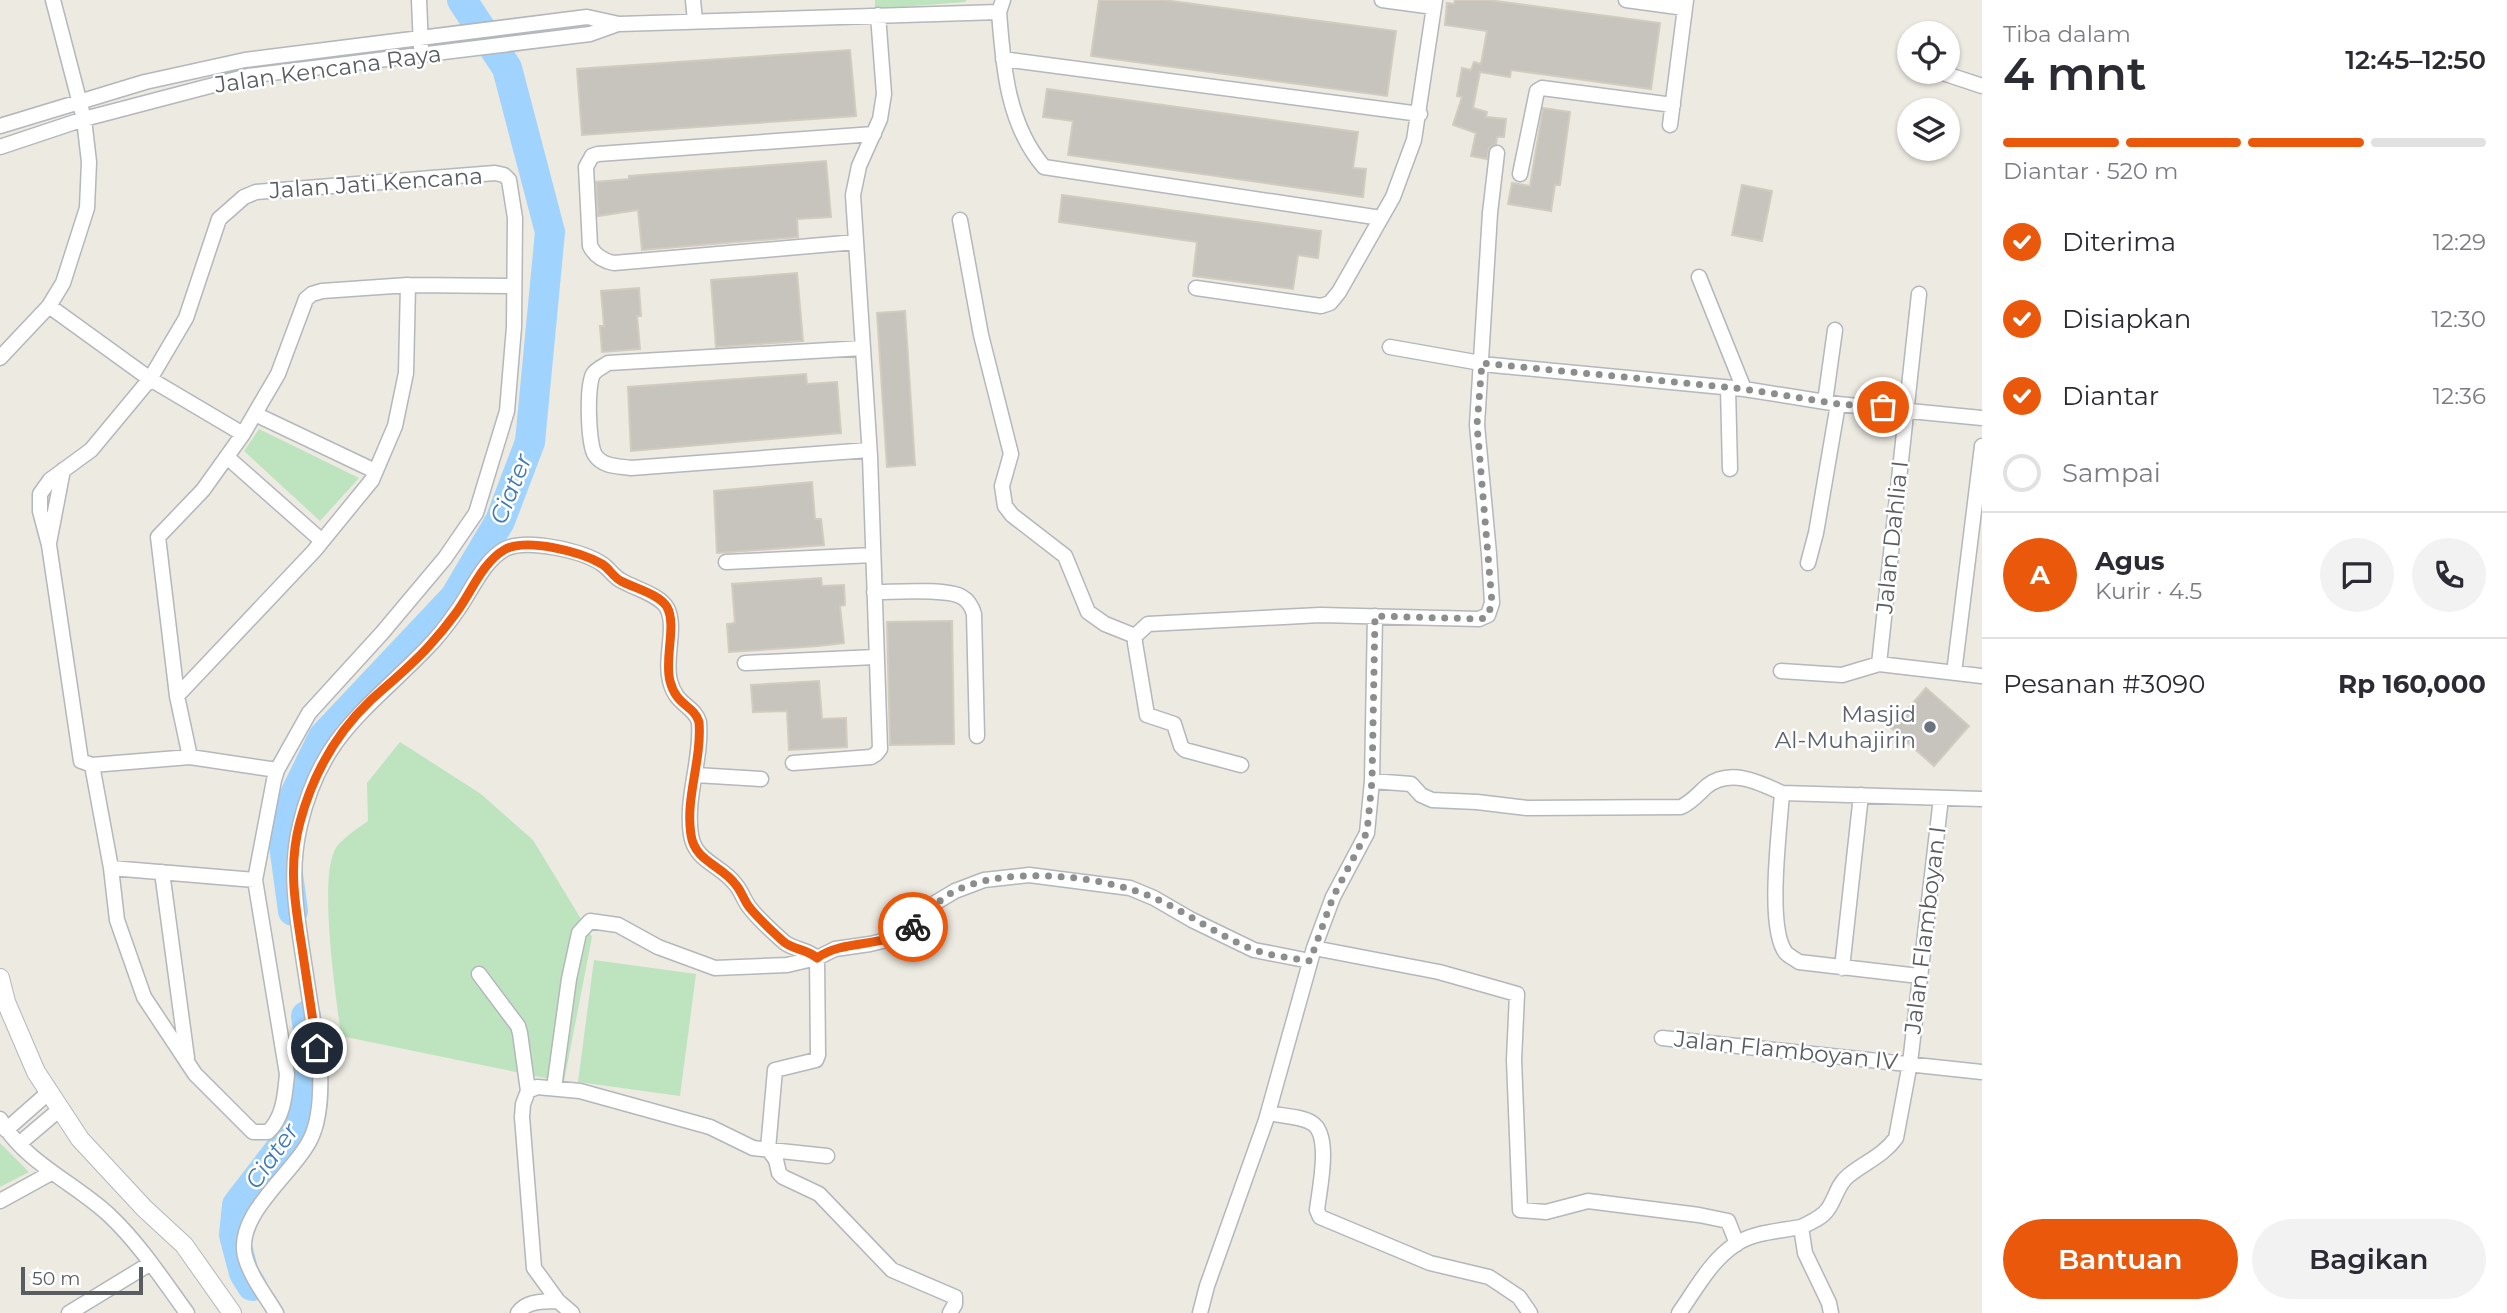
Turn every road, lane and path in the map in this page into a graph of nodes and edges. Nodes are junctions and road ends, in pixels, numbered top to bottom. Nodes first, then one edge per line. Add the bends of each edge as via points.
1 (52, 0) edge
2 (419, 0) edge
3 (694, 0) edge
4 (1382, 0) edge
5 (1626, 0) edge
6 (1435, 4) edge
7 (1685, 4) edge
8 (1001, 6) edge
9 (878, 15) junction
10 (695, 21) junction
11 (620, 23) junction
12 (419, 38) junction
13 (422, 55) junction
14 (1003, 59) junction
15 (1960, 79) edge
16 (1982, 86) edge
17 (80, 102) junction
18 (1672, 105) junction
19 (1420, 114) junction
20 (84, 119) junction
21 (1670, 125) dead end
22 (0, 126) edge
23 (874, 134) junction
24 (0, 147) edge
25 (1497, 153) dead end
26 (1520, 174) dead end
27 (1381, 218) junction
28 (960, 220) dead end
29 (856, 243) junction
30 (1699, 277) dead end
31 (408, 285) junction
32 (513, 286) junction
33 (1196, 288) dead end
34 (1919, 295) dead end
35 (49, 306) junction
36 (1835, 330) dead end
37 (1390, 347) dead end
38 (863, 348) junction
39 (0, 358) edge
40 (1482, 363) junction
41 (150, 379) junction
42 (1728, 388) junction
43 (1744, 389) junction
44 (1831, 403) junction
45 (1906, 409) junction
46 (255, 414) junction
47 (1982, 418) edge
48 (243, 434) junction
49 (1982, 446) edge
50 (869, 450) junction
51 (227, 457) junction
52 (1730, 469) dead end
53 (375, 471) junction
54 (322, 541) junction
55 (873, 555) junction
56 (726, 562) dead end
57 (1808, 563) dead end
58 (874, 592) junction
59 (1375, 616) junction
60 (1136, 636) junction
61 (875, 657) junction
62 (744, 663) dead end
63 (1878, 664) junction
64 (1781, 671) dead end
65 (1954, 673) junction
66 (1982, 676) edge
67 (177, 696) junction
68 (977, 736) dead end
69 (190, 757) junction
70 (87, 763) junction
71 (793, 763) dead end
72 (1241, 765) dead end
73 (277, 770) junction
74 (696, 775) junction
75 (761, 779) dead end
76 (1372, 781) junction
77 (1782, 793) junction
78 (1861, 795) junction
79 (1941, 798) junction
80 (1982, 799) edge
81 (111, 868) junction
82 (162, 872) junction
83 (255, 880) junction
84 (1312, 955) junction
85 (817, 958) junction
86 (1842, 968) junction
87 (479, 974) dead end
88 (1919, 976) junction
89 (0, 978) edge
90 (1662, 1038) dead end
91 (187, 1063) junction
92 (1910, 1063) junction
93 (1982, 1072) edge
94 (554, 1087) junction
95 (528, 1091) junction
96 (48, 1093) junction
97 (60, 1109) junction
98 (1268, 1113) junction
99 (3, 1124) edge
100 (20, 1143) junction
101 (768, 1149) junction
102 (827, 1156) dead end
103 (51, 1173) junction
104 (0, 1201) edge
105 (1801, 1227) junction
106 (1737, 1244) junction
107 (151, 1263) junction
108 (558, 1301) junction
109 (69, 1313) edge
110 (187, 1313) edge
111 (232, 1313) edge
112 (276, 1313) edge
113 (518, 1313) edge
114 (572, 1313) edge
115 (950, 1313) edge
116 (1200, 1313) edge
117 (1530, 1313) edge
118 (1679, 1313) edge
119 (1831, 1313) edge

1 - 17 street
2 - 12 street
3 - 10 street
4 - 6 street
5 - 7 street
6 - 19 street
7 - 18 street
8 - 9 street, Jalan Kencana Raya
8 - 14 street
9 - 10 street, Jalan Kencana Raya
9 - 23 street via 884,94
10 - 11 street, Jalan Kencana Raya
11 - 12 street, Jalan Kencana Raya via 587,17
11 - 13 street, Jalan Kencana Raya via 590,34
12 - 13 street
12 - 17 street, Jalan Kencana Raya via 246,60
13 - 20 street, Jalan Kencana Raya via 248,76
14 - 19 street
14 - 27 street via 1008,97 1044,167
15 - 16 street
17 - 20 street
17 - 22 street, Jalan Kencana Raya
18 - 21 street
18 - 26 street via 1537,90
19 - 27 street via 1415,140
20 - 24 street, Jalan Kencana Raya
20 - 35 street via 89,162 87,208 63,282
23 - 29 street via 859,166 853,195
23 - 29 street via 598,154 586,167 590,246 606,261
25 - 40 street
27 - 33 street via 1330,303 1321,306
28 - 60 street via 981,335 1011,454 1002,486 1004,506 1065,556 1088,612
29 - 38 street
30 - 43 street
31 - 32 street
31 - 46 street via 312,293 278,374
31 - 53 street via 406,373 395,426
32 - 41 street, Jalan Jati Kencana via 515,218 507,177 495,173 256,192 219,219 186,318
32 - 73 street via 507,411 476,513 445,558 309,713
34 - 45 street, Jalan Dahlia I
35 - 39 street
35 - 41 street
36 - 44 street
37 - 40 street
38 - 50 street
38 - 50 street via 608,363 594,373 589,385 591,444 605,464 631,468
40 - 42 street
40 - 59 street via 1477,425 1492,603 1488,615 1479,619
41 - 48 street
41 - 70 street, Jalan Jati Kencana via 91,450 50,480 40,494
42 - 43 street
42 - 52 street
43 - 44 street
44 - 45 street
44 - 57 street via 1816,533
45 - 47 street
45 - 63 street, Jalan Dahlia I
46 - 48 street
46 - 53 street
48 - 51 street
49 - 65 street
50 - 55 street
51 - 54 street
51 - 67 street via 158,537
53 - 54 street
54 - 67 street
55 - 56 street
55 - 58 street
58 - 61 street
58 - 68 street via 948,592 971,605
59 - 60 street via 1148,625
59 - 76 street
60 - 72 street via 1147,715 1174,724 1185,750
61 - 62 street
61 - 71 street via 880,749 876,754
63 - 64 street via 1842,675
63 - 65 street
65 - 66 street
67 - 69 street
69 - 70 street
69 - 73 street
70 - 81 street, Jalan Jati Kencana
73 - 83 street
74 - 75 street
74 - 85 street via 690,833 697,852 726,873 749,908 785,943
74 - 112 street via 699,722 675,696 669,678 666,606 616,579 588,556 527,545 505,550 489,563 429,646 339,736 313,780 292,864 320,1066 316,1119 301,1154 255,1213 245,1246 250,1267
76 - 77 street via 1411,784 1432,800 1527,808 1681,807 1722,778 1756,781
76 - 84 street via 1367,832 1333,897
77 - 78 street
77 - 86 street via 1775,911 1778,934 1786,953 1799,962
78 - 79 street
78 - 86 street
79 - 80 street
79 - 88 street, Jalan Flamboyan I
81 - 82 street
81 - 91 street, Jalan Jati Kencana via 117,920 144,997
82 - 83 street
82 - 91 street
83 - 91 street, Jalan Jati Kencana via 287,1074 275,1125 268,1132 253,1132
84 - 85 street via 1254,950 1130,888 1029,875 984,880 955,891 895,938 835,949
84 - 98 street
84 - 106 street via 1439,972 1517,995 1514,1060 1520,1210 1546,1212 1588,1201 1699,1215 1728,1221
85 - 94 street via 787,965 715,968 658,947 618,925 590,921 579,933 569,979
85 - 101 street via 818,1055 810,1063 775,1070
86 - 88 street
87 - 95 street via 518,1026
88 - 92 street, Jalan Flamboyan I
89 - 96 street
90 - 92 street, Jalan Flamboyan IV
92 - 93 street, Jalan Flamboyan IV
92 - 105 street, Jalan Flamboyan I via 1896,1138 1889,1148 1846,1177 1821,1217
94 - 95 street
94 - 101 street via 710,1127 753,1148
95 - 108 street via 523,1117 534,1268
96 - 97 street
96 - 99 street
97 - 100 street
97 - 111 street via 80,1139 184,1245
98 - 116 street
98 - 117 street via 1311,1122 1320,1133 1320,1217 1430,1263 1489,1278 1520,1297
99 - 100 street
100 - 103 street
101 - 102 street
101 - 115 street via 783,1178 819,1194 892,1270 955,1297
103 - 104 street
103 - 107 street via 109,1215
105 - 106 street
105 - 119 street via 1805,1253
106 - 118 street via 1708,1271
107 - 109 street
107 - 110 street
108 - 113 street via 530,1304
108 - 114 street

